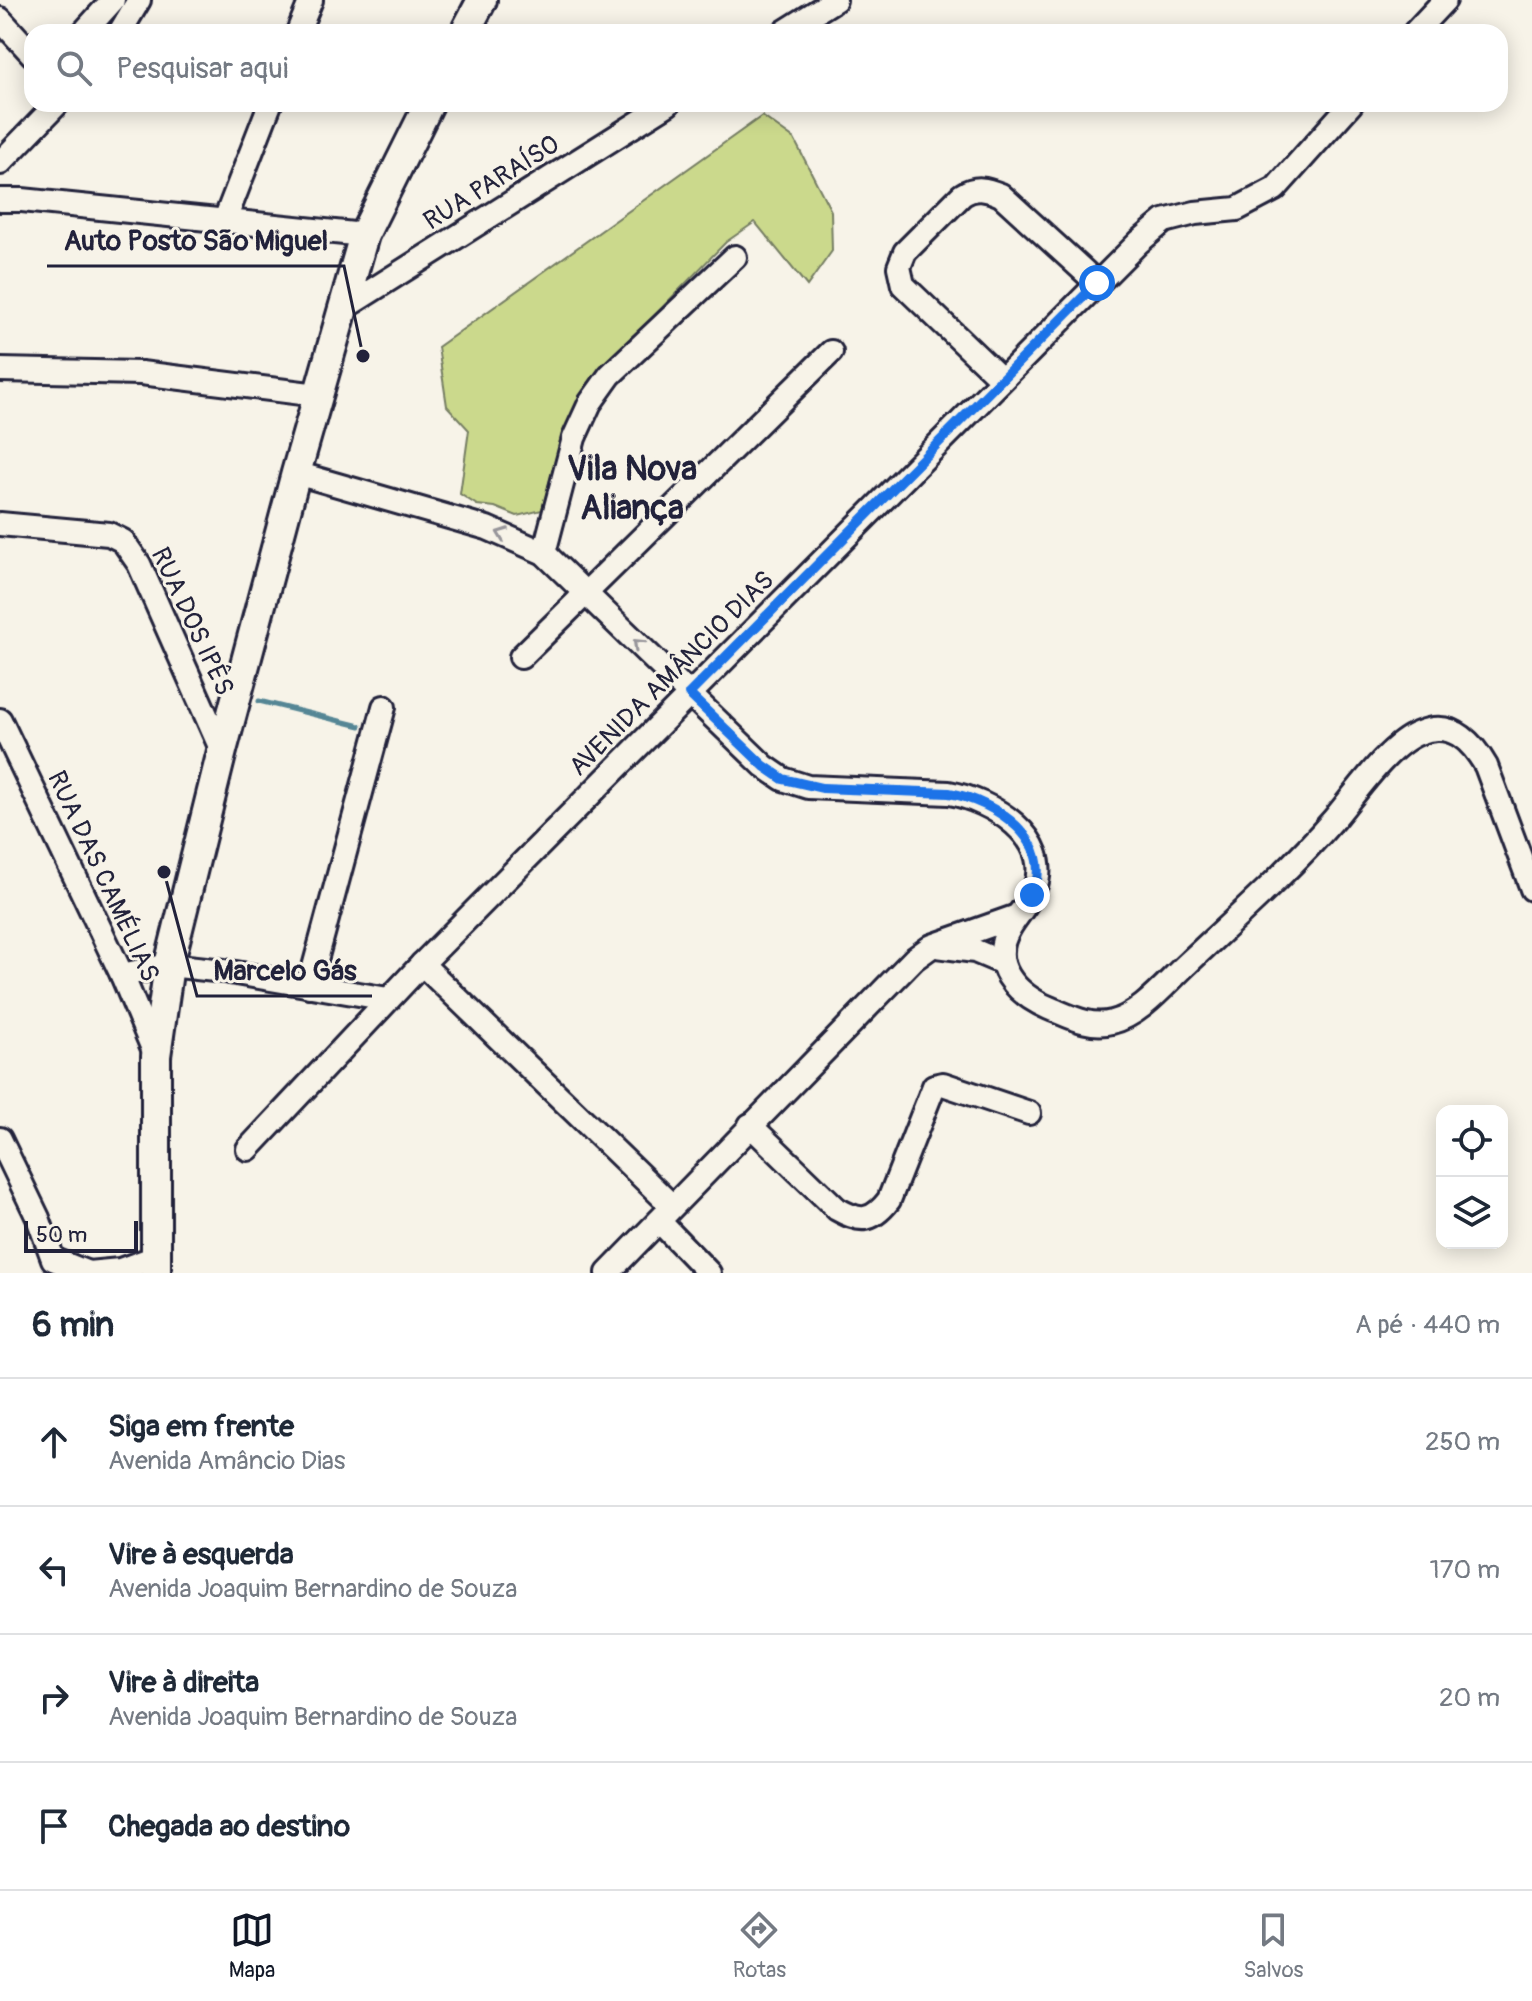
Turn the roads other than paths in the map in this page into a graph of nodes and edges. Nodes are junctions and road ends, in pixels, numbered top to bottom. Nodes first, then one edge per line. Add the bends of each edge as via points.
1 (113, 0) edge
2 (139, 0) edge
3 (311, 0) edge
4 (482, 0) edge
5 (835, 0) edge
6 (1458, 0) edge
7 (1441, 4) edge
8 (0, 19) edge
9 (91, 24) edge
10 (125, 24) edge
11 (301, 24) edge
12 (469, 24) edge
13 (797, 24) edge
14 (1422, 24) edge
15 (24, 45) edge
16 (49, 112) edge
17 (267, 112) edge
18 (425, 112) edge
19 (655, 112) edge
20 (1344, 112) edge
21 (0, 163) edge
22 (11, 200) edge
23 (225, 220) junction
24 (364, 235) junction
25 (735, 257) dead end
26 (1097, 283) junction
27 (344, 308) junction
28 (831, 352) dead end
29 (0, 370) edge
30 (1001, 379) junction
31 (318, 395) junction
32 (296, 473) junction
33 (0, 524) edge
34 (544, 553) junction
35 (587, 594) junction
36 (521, 657) dead end
37 (689, 694) junction
38 (384, 707) dead end
39 (2, 730) edge
40 (222, 751) junction
41 (1532, 889) edge
42 (1017, 916) junction
43 (932, 946) junction
44 (1001, 962) junction
45 (422, 964) junction
46 (169, 965) junction
47 (122, 975) junction
48 (309, 986) junction
49 (388, 999) junction
50 (156, 1056) junction
51 (1029, 1113) dead end
52 (750, 1125) junction
53 (0, 1139) edge
54 (248, 1149) dead end
55 (665, 1214) junction
56 (156, 1265) edge
57 (50, 1266) edge
58 (88, 1273) edge
59 (608, 1273) edge
60 (709, 1273) edge

1 - 9 street
2 - 10 street
3 - 11 street
4 - 12 main road
5 - 13 street
6 - 7 street
7 - 14 street
8 - 15 street
16 - 21 street
17 - 23 street
18 - 24 main road
19 - 27 street, RUA PARAÍSO
20 - 26 street, AVENIDA AMÂNCIO DIAS via 1275,189 1237,209 1164,221
21 - 22 street
22 - 23 street
23 - 24 street
24 - 27 main road
25 - 34 street via 610,375 590,403 574,438
26 - 30 street, AVENIDA AMÂNCIO DIAS
26 - 30 street via 1001,195 973,188 962,195 905,252 899,267 903,285
27 - 31 main road
28 - 35 street
29 - 31 street via 141,373
30 - 37 street, AVENIDA AMÂNCIO DIAS
31 - 32 main road
34 -> 32 street via 487,528
32 - 40 main road
33 - 40 street, RUA DOS IPÊS via 94,531 123,541 139,564
34 - 35 street
35 - 36 street
37 -> 35 street
37 - 42 street via 783,779 822,788 970,796 997,810 1023,833 1037,859 1036,885
37 - 45 street, AVENIDA AMÂNCIO DIAS
38 - 48 street
39 - 47 street, RUA DAS CAMÉLIAS
40 - 46 main road
41 - 44 street via 1481,757 1463,736 1433,729 1395,749 1296,863 1122,1019 1086,1023 1039,1004 1012,983
42 - 43 street
42 - 44 street via 1002,945
43 - 44 street via 975,951
43 - 52 street via 894,977
45 - 49 street, AVENIDA AMÂNCIO DIAS
45 - 55 street
46 - 47 street
46 - 48 street
46 - 50 main road
47 - 50 street, RUA DAS CAMÉLIAS
48 - 49 street
49 - 54 street, AVENIDA AMÂNCIO DIAS
50 - 56 main road
51 - 52 street via 943,1084 934,1086 889,1200 869,1218 853,1218 837,1209
52 - 55 street
53 - 57 street via 38,1218
55 - 59 street
55 - 60 street
56 - 58 street
57 - 58 street

